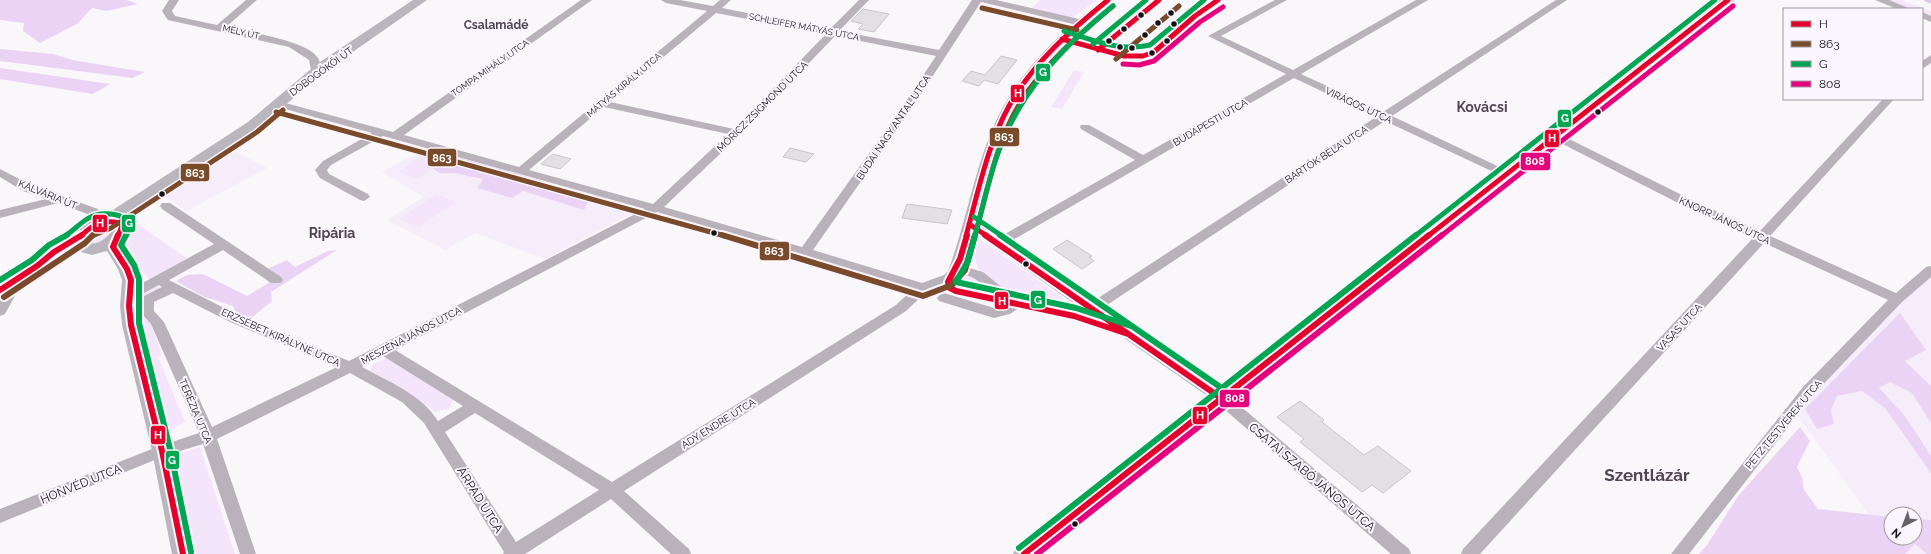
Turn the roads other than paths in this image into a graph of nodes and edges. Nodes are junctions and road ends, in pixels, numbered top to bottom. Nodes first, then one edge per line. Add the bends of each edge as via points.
1 (174, 0) edge
2 (252, 0) edge
3 (421, 0) edge
4 (587, 0) edge
5 (666, 0) edge
6 (726, 0) edge
7 (864, 0) edge
8 (977, 0) edge
9 (984, 0) edge
10 (1108, 0) edge
11 (1218, 0) edge
12 (1282, 0) edge
13 (1423, 0) edge
14 (1562, 0) edge
15 (1728, 0) edge
16 (1880, 0) edge
17 (1903, 8) edge
18 (715, 10) junction
19 (1079, 22) junction
20 (220, 28) junction
21 (834, 32) junction
22 (1062, 39) junction
23 (942, 54) junction
24 (1931, 58) edge
25 (1923, 65) edge
26 (316, 73) junction
27 (1293, 74) junction
28 (1888, 100) edge
29 (601, 103) junction
30 (278, 104) junction
31 (1384, 116) junction
32 (1085, 127) dead end
33 (381, 133) junction
34 (736, 133) junction
35 (1555, 136) junction
36 (394, 137) junction
37 (1144, 160) junction
38 (522, 170) junction
39 (0, 172) edge
40 (1506, 174) junction
41 (364, 197) dead end
42 (59, 199) junction
43 (166, 206) dead end
44 (656, 208) junction
45 (0, 214) edge
46 (104, 220) junction
47 (969, 224) junction
48 (1762, 238) junction
49 (998, 243) junction
50 (83, 244) junction
51 (223, 245) junction
52 (116, 248) junction
53 (964, 248) junction
54 (806, 251) junction
55 (1931, 270) edge
56 (969, 271) junction
57 (981, 278) junction
58 (18, 279) junction
59 (159, 280) junction
60 (276, 280) dead end
61 (949, 284) junction
62 (173, 287) junction
63 (922, 288) junction
64 (0, 290) edge
65 (970, 293) junction
66 (131, 295) junction
67 (1897, 299) junction
68 (1014, 303) junction
69 (1091, 309) junction
70 (0, 310) edge
71 (1128, 334) junction
72 (383, 349) junction
73 (350, 367) junction
74 (1222, 398) junction
75 (474, 406) junction
76 (436, 430) junction
77 (208, 436) junction
78 (446, 445) joint
79 (162, 451) junction
80 (612, 490) junction
81 (0, 516) edge
82 (183, 554) edge
83 (248, 554) edge
84 (513, 554) edge
85 (683, 554) edge
86 (1024, 554) edge
87 (1403, 554) edge
88 (1469, 554) edge
89 (1679, 554) edge

1 - 20 street, MÉLY ÚT via 167,11 171,18
2 - 20 street
3 - 26 main road, DOBOGÓKŐI ÚT
4 - 36 street, TOMPA MIHÁLY UTCA
5 - 18 street, SCHLEIFER MÁTYÁS UTCA
6 - 18 street, MÁTYÁS KIRÁLY UTCA
7 - 21 street, MÓRICZ ZSIGMOND UTCA
8 - 23 street, BUDAI NAGY ANTAL UTCA
9 - 19 street
10 - 19 street
11 - 22 street via 1195,16 1154,52 1143,56 1124,56
12 - 27 street, VIRÁGOS UTCA via 1214,36
13 - 27 street, BUDAPESTI UTCA
14 - 31 street, BARTÓK BÉLA UTCA
15 - 35 main road
16 - 17 street
18 - 21 street, SCHLEIFER MÁTYÁS UTCA
18 - 29 street, MÁTYÁS KIRÁLY UTCA
19 - 22 street
20 - 26 street, MÉLY ÚT via 292,45 313,58
21 - 23 street, SCHLEIFER MÁTYÁS UTCA
21 - 34 street, MÓRICZ ZSIGMOND UTCA
22 - 47 street via 1029,77 1003,118
23 - 54 street, BUDAI NAGY ANTAL UTCA
24 - 25 street
26 - 30 main road, DOBOGÓKŐI ÚT
27 - 31 street, VIRÁGOS UTCA
27 - 37 street, BUDAPESTI UTCA
28 - 48 street, VASAS UTCA
29 - 34 street
29 - 38 street, MÁTYÁS KIRÁLY UTCA
30 - 33 street
30 - 46 main road, DOBOGÓKŐI ÚT via 253,125 142,199
31 - 40 street, VIRÁGOS UTCA
31 - 69 street, BARTÓK BÉLA UTCA
32 - 37 street
33 - 36 street
33 - 41 street via 327,163 321,170 324,176
34 - 44 street, MÓRICZ ZSIGMOND UTCA
35 - 40 main road
35 - 48 street, KNORR JÁNOS UTCA
36 - 38 street
37 - 49 street, BUDAPESTI UTCA
38 - 44 street
39 - 42 street, KÁLVÁRIA ÚT via 28,188
40 - 74 main road
42 - 45 street
42 - 46 street, KÁLVÁRIA ÚT
43 - 51 street
44 - 54 street
44 - 72 street, MESZÉNA JÁNOS UTCA
46 - 50 main road, DOBOGÓKŐI ÚT via 84,230
46 - 52 main road via 122,226
47 - 49 street, CSATAI SZABÓ JÁNOS UTCA
47 - 53 street
48 - 67 street, KNORR JÁNOS UTCA
48 - 88 street, VASAS UTCA
49 - 69 street, CSATAI SZABÓ JÁNOS UTCA
50 - 52 main road via 104,251
50 - 58 street via 63,251
51 - 59 street
51 - 60 street
52 - 66 main road via 131,278
53 - 56 street
53 - 61 street
54 - 63 street
55 - 67 street, PETZ TESTVÉREK UTCA
56 - 57 street
56 - 61 street
57 - 65 street via 981,285
57 - 68 street
58 - 64 street
58 - 70 street
59 - 62 street, ERZSÉBET KIRÁLYNÉ UTCA
59 - 66 street
61 - 63 street
61 - 65 street via 959,293
61 - 68 street via 994,313 1005,311
62 - 73 street, ERZSÉBET KIRÁLYNÉ UTCA via 235,319
62 - 77 street, TERÉZIA UTCA via 149,299 146,304 148,313 157,322
63 - 80 street, ADY ENDRE UTCA via 901,308
65 - 68 street
66 - 79 main road via 131,325
67 - 89 street, PETZ TESTVÉREK UTCA via 1808,391
68 - 71 street via 1074,316
69 - 71 street, CSATAI SZABÓ JÁNOS UTCA
71 - 74 street, CSATAI SZABÓ JÁNOS UTCA
72 - 73 street, MESZÉNA JÁNOS UTCA
72 - 75 street
73 - 76 street, ERZSÉBET KIRÁLYNÉ UTCA via 407,398 429,418
73 - 77 street, MESZÉNA JÁNOS UTCA
74 - 86 main road
74 - 87 street, CSATAI SZABÓ JÁNOS UTCA
75 - 76 street
75 - 80 street
76 - 78 street, ERZSÉBET KIRÁLYNÉ UTCA
77 - 79 street, MESZÉNA JÁNOS UTCA
77 - 83 street, TERÉZIA UTCA
78 - 84 street, ÁRPÁD UTCA
79 - 81 street, HONVÉD UTCA
79 - 82 main road
80 - 84 street, ADY ENDRE UTCA
80 - 85 street

